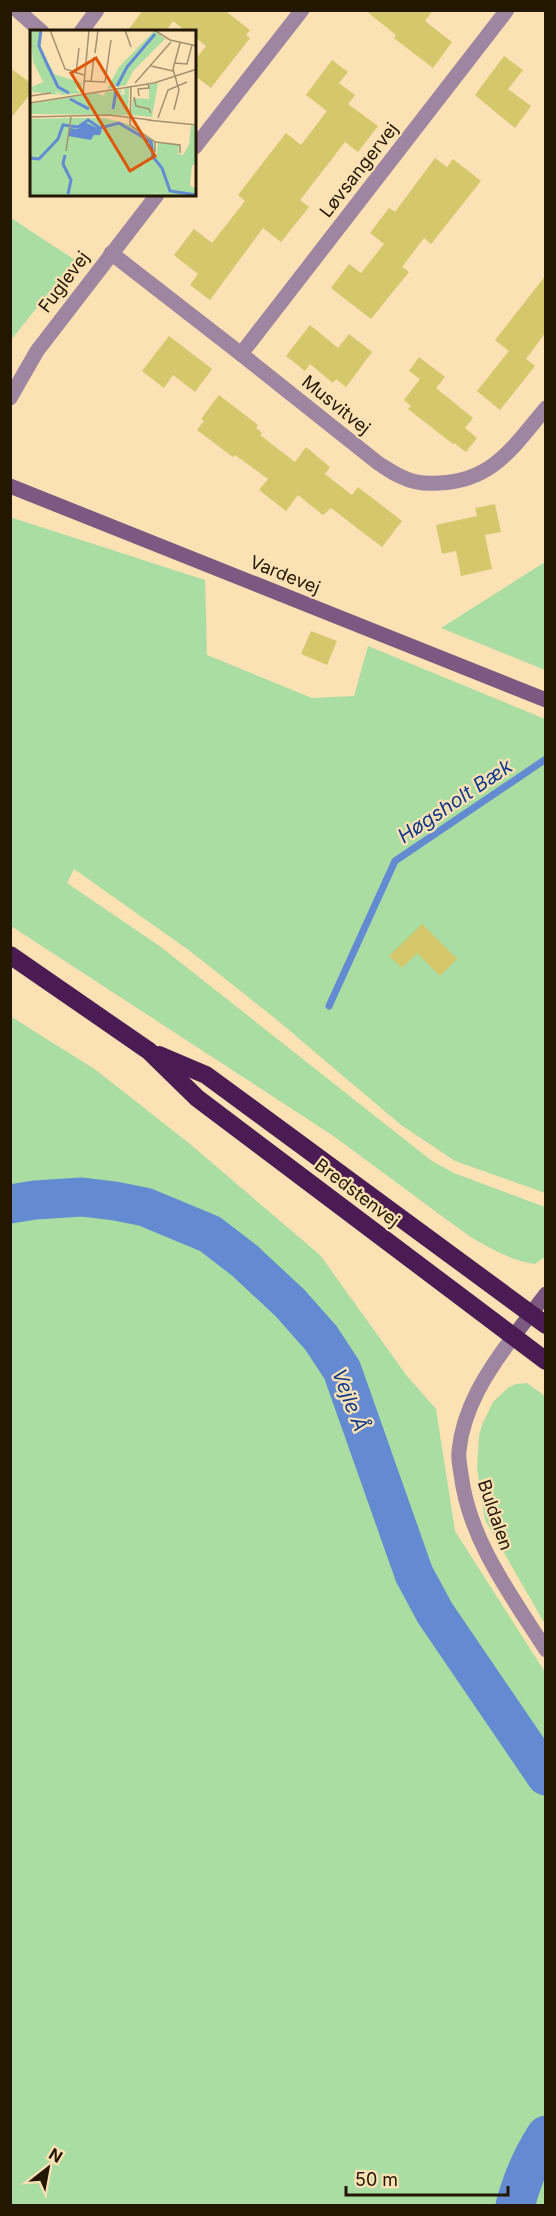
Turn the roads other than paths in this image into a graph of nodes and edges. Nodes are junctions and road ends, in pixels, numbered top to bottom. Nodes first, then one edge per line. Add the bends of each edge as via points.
1 (17, 10) edge
2 (98, 10) edge
3 (302, 10) edge
4 (507, 10) edge
5 (40, 30) edge
6 (83, 30) edge
7 (196, 146) edge
8 (156, 196) edge
9 (111, 253) junction
10 (242, 354) junction
11 (10, 398) edge
12 (546, 408) edge
13 (10, 486) edge
14 (546, 700) edge
15 (10, 955) edge
16 (149, 1051) junction
17 (546, 1294) edge
18 (531, 1313) junction
19 (546, 1325) edge
20 (513, 1337) junction
21 (546, 1361) edge
22 (546, 1650) edge

1 - 5 street
2 - 6 street
3 - 7 street
4 - 10 street, Løvsangervej
8 - 9 street, Fuglevej
9 - 10 street, Musvitvej
9 - 11 street, Fuglevej via 37,351
10 - 12 street, Musvitvej via 378,464 403,478 425,484 453,483 489,470
13 - 14 street, Vardevej
15 - 16 highway, Bredstenvej
16 - 18 highway, Bredstenvej via 206,1075
16 - 20 highway, Bredstenvej via 197,1098
17 - 18 street, Buldalen
18 - 19 highway, Bredstenvej
18 - 20 street, Buldalen
20 - 21 highway, Bredstenvej
20 - 22 street, Buldalen via 492,1365 468,1410 459,1452 464,1495 476,1530 493,1567

